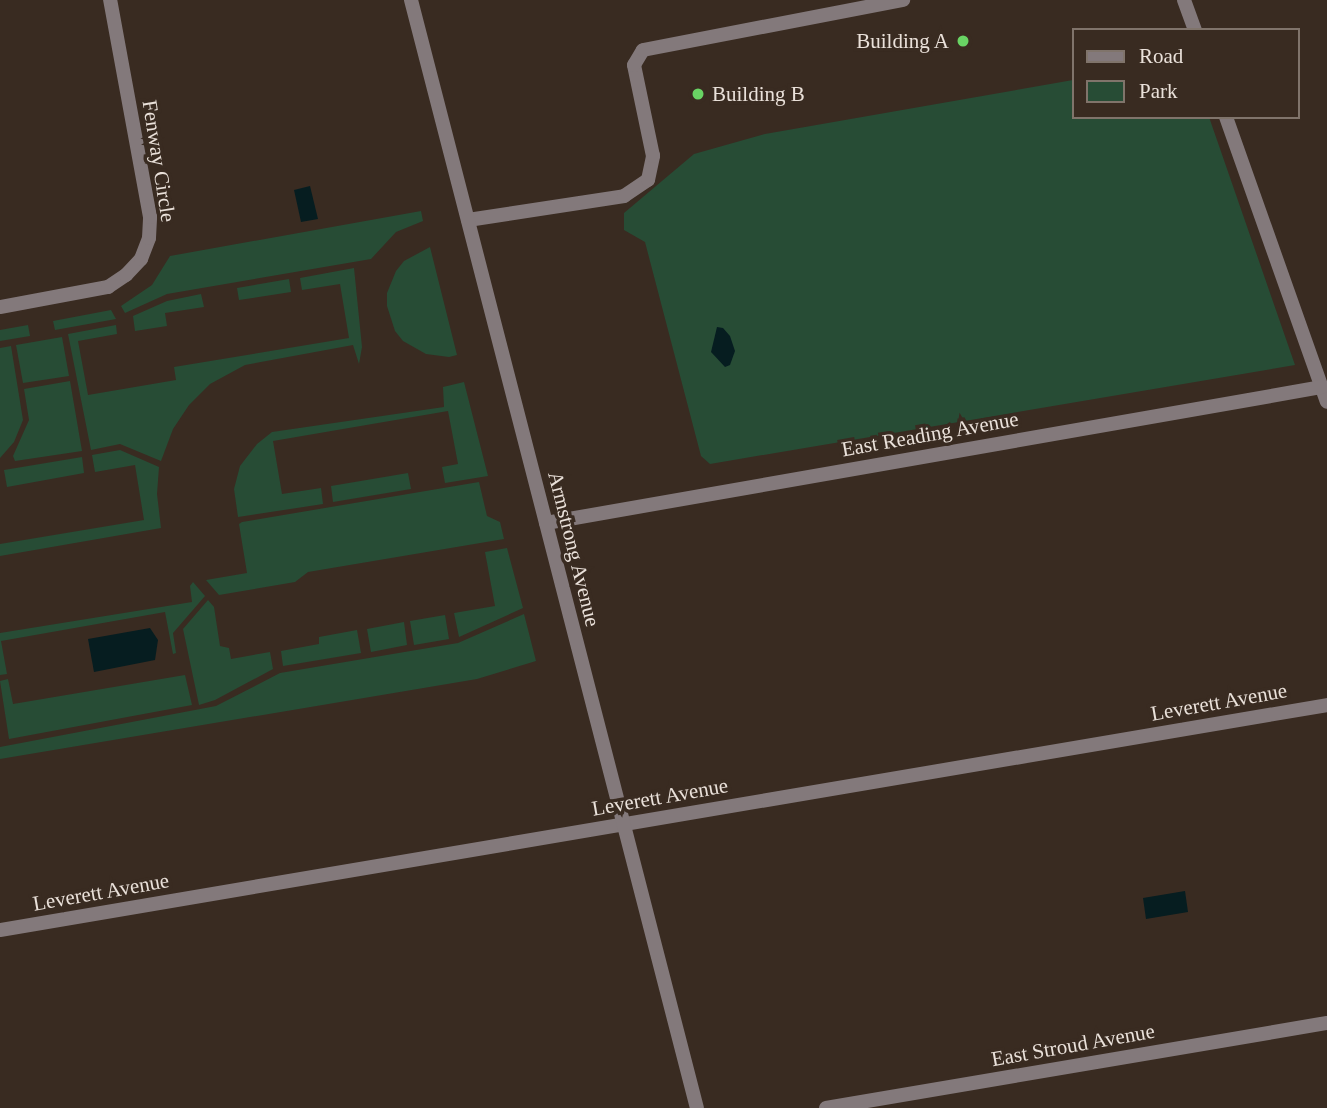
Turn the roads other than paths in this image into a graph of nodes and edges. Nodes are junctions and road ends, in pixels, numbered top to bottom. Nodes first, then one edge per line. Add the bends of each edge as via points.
1 (110, 0) edge
2 (411, 0) edge
3 (903, 0) edge
4 (1184, 0) edge
5 (1194, 28) edge
6 (1227, 119) edge
7 (468, 220) junction
8 (0, 307) edge
9 (1322, 387) junction
10 (1327, 402) edge
11 (546, 523) junction
12 (1327, 705) edge
13 (624, 824) junction
14 (0, 930) edge
15 (1327, 1023) edge
16 (697, 1108) edge
17 (826, 1108) edge

1 - 8 street, Fenway Circle via 150,217 149,238 141,259 108,287
2 - 7 street, Armstrong Avenue
3 - 7 street via 643,50 634,65 653,156 648,180 624,196
4 - 5 street
6 - 9 street
7 - 11 street, Armstrong Avenue
9 - 10 street
9 - 11 street, East Reading Avenue
11 - 13 street, Armstrong Avenue
12 - 13 street, Leverett Avenue
13 - 14 street, Leverett Avenue
13 - 16 street, Armstrong Avenue
15 - 17 street, East Stroud Avenue

